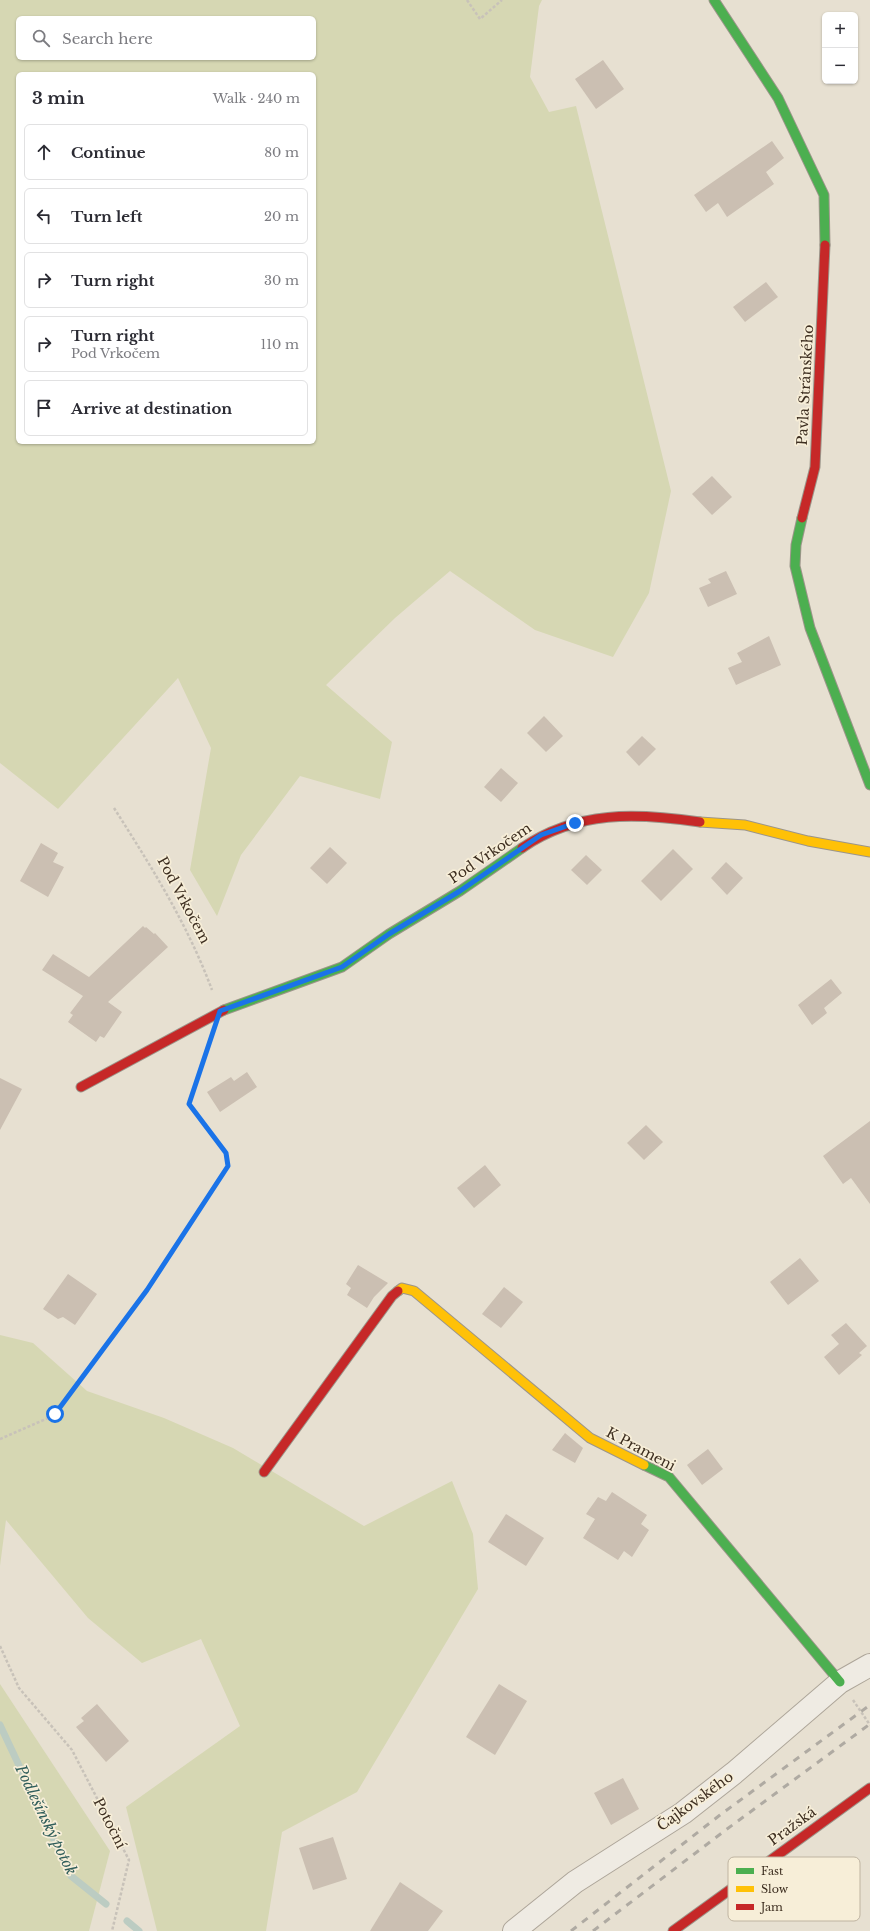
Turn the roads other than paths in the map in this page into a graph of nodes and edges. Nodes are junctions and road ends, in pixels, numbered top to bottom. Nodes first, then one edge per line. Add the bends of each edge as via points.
1 (714, 0) edge
2 (870, 786) edge
3 (870, 852) edge
4 (81, 1087) dead end
5 (264, 1472) dead end
6 (870, 1665) edge
7 (840, 1682) junction
8 (870, 1788) edge
9 (775, 1857) edge
10 (728, 1891) edge
11 (514, 1931) edge
12 (673, 1931) edge

1 - 2 street, Pavla Stránského via 778,98 824,195 826,228 815,467 796,544 795,566 810,628
3 - 4 street, Pod Vrkočem via 808,841 745,825 713,824 666,817 626,815 575,823 541,835 342,967 220,1011
5 - 7 street, K Prameni via 392,1296 402,1288 414,1290 590,1438 670,1477
6 - 7 street, Čajkovského
7 - 11 street, Čajkovského via 683,1813 574,1882
8 - 9 street, Pražská
10 - 12 street, Pražská

